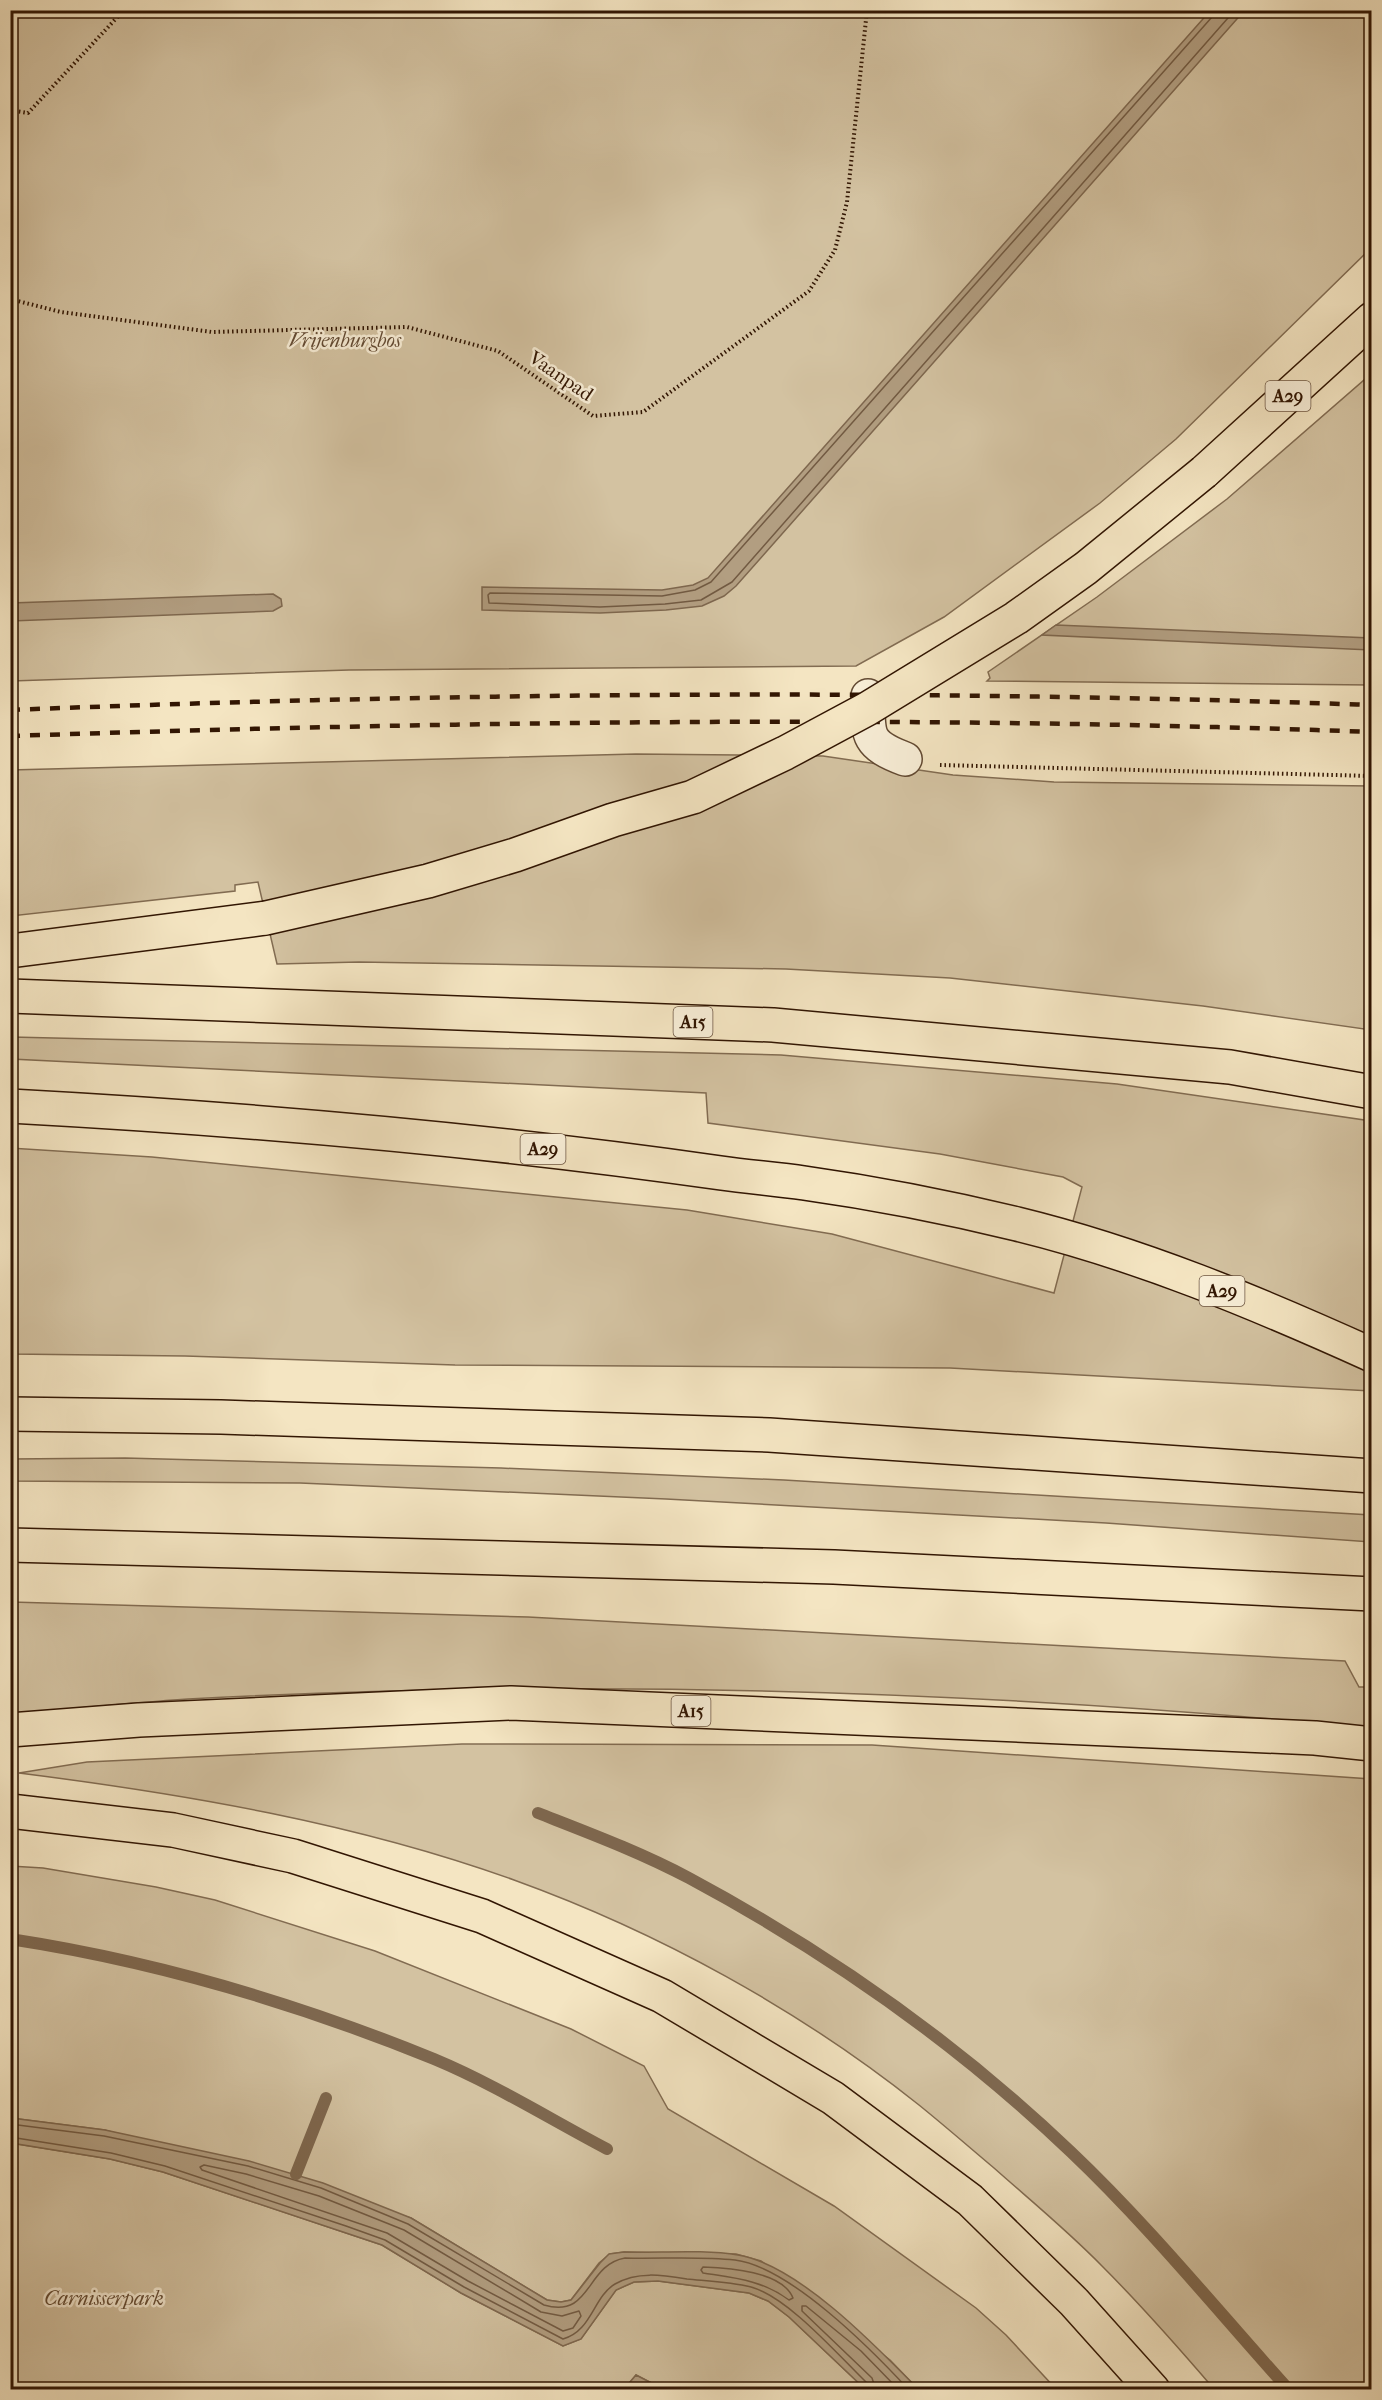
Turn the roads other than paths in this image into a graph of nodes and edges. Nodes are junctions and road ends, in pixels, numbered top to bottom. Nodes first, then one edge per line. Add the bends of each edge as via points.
1 (1371, 319) edge
2 (868, 696) dead end
3 (905, 759) road end
4 (10, 951) edge
5 (10, 996) edge
6 (1371, 1092) edge
7 (10, 1106) edge
8 (1371, 1354) edge
9 (10, 1414) edge
10 (1371, 1476) edge
11 (10, 1545) edge
12 (1371, 1594) edge
13 (10, 1730) edge
14 (1371, 1744) edge
15 (10, 1811) edge
16 (1153, 2390) edge

1 - 4 highway, A29, bridge via 1204,472 1086,568 1016,618 867,708 693,797 428,881 266,918
2 - 3 lane via 871,740 882,750
5 - 6 highway, A15 via 773,1025 1230,1067
7 - 8 highway, A29 via 301,1125 642,1161 891,1198 1018,1224 1143,1262 1247,1300
9 - 10 highway via 769,1435
11 - 12 highway via 834,1567
13 - 14 highway, A15 via 139,1720 511,1703
15 - 16 highway via 173,1830 293,1856 482,1916 662,1996 833,2098 970,2199 1074,2302

